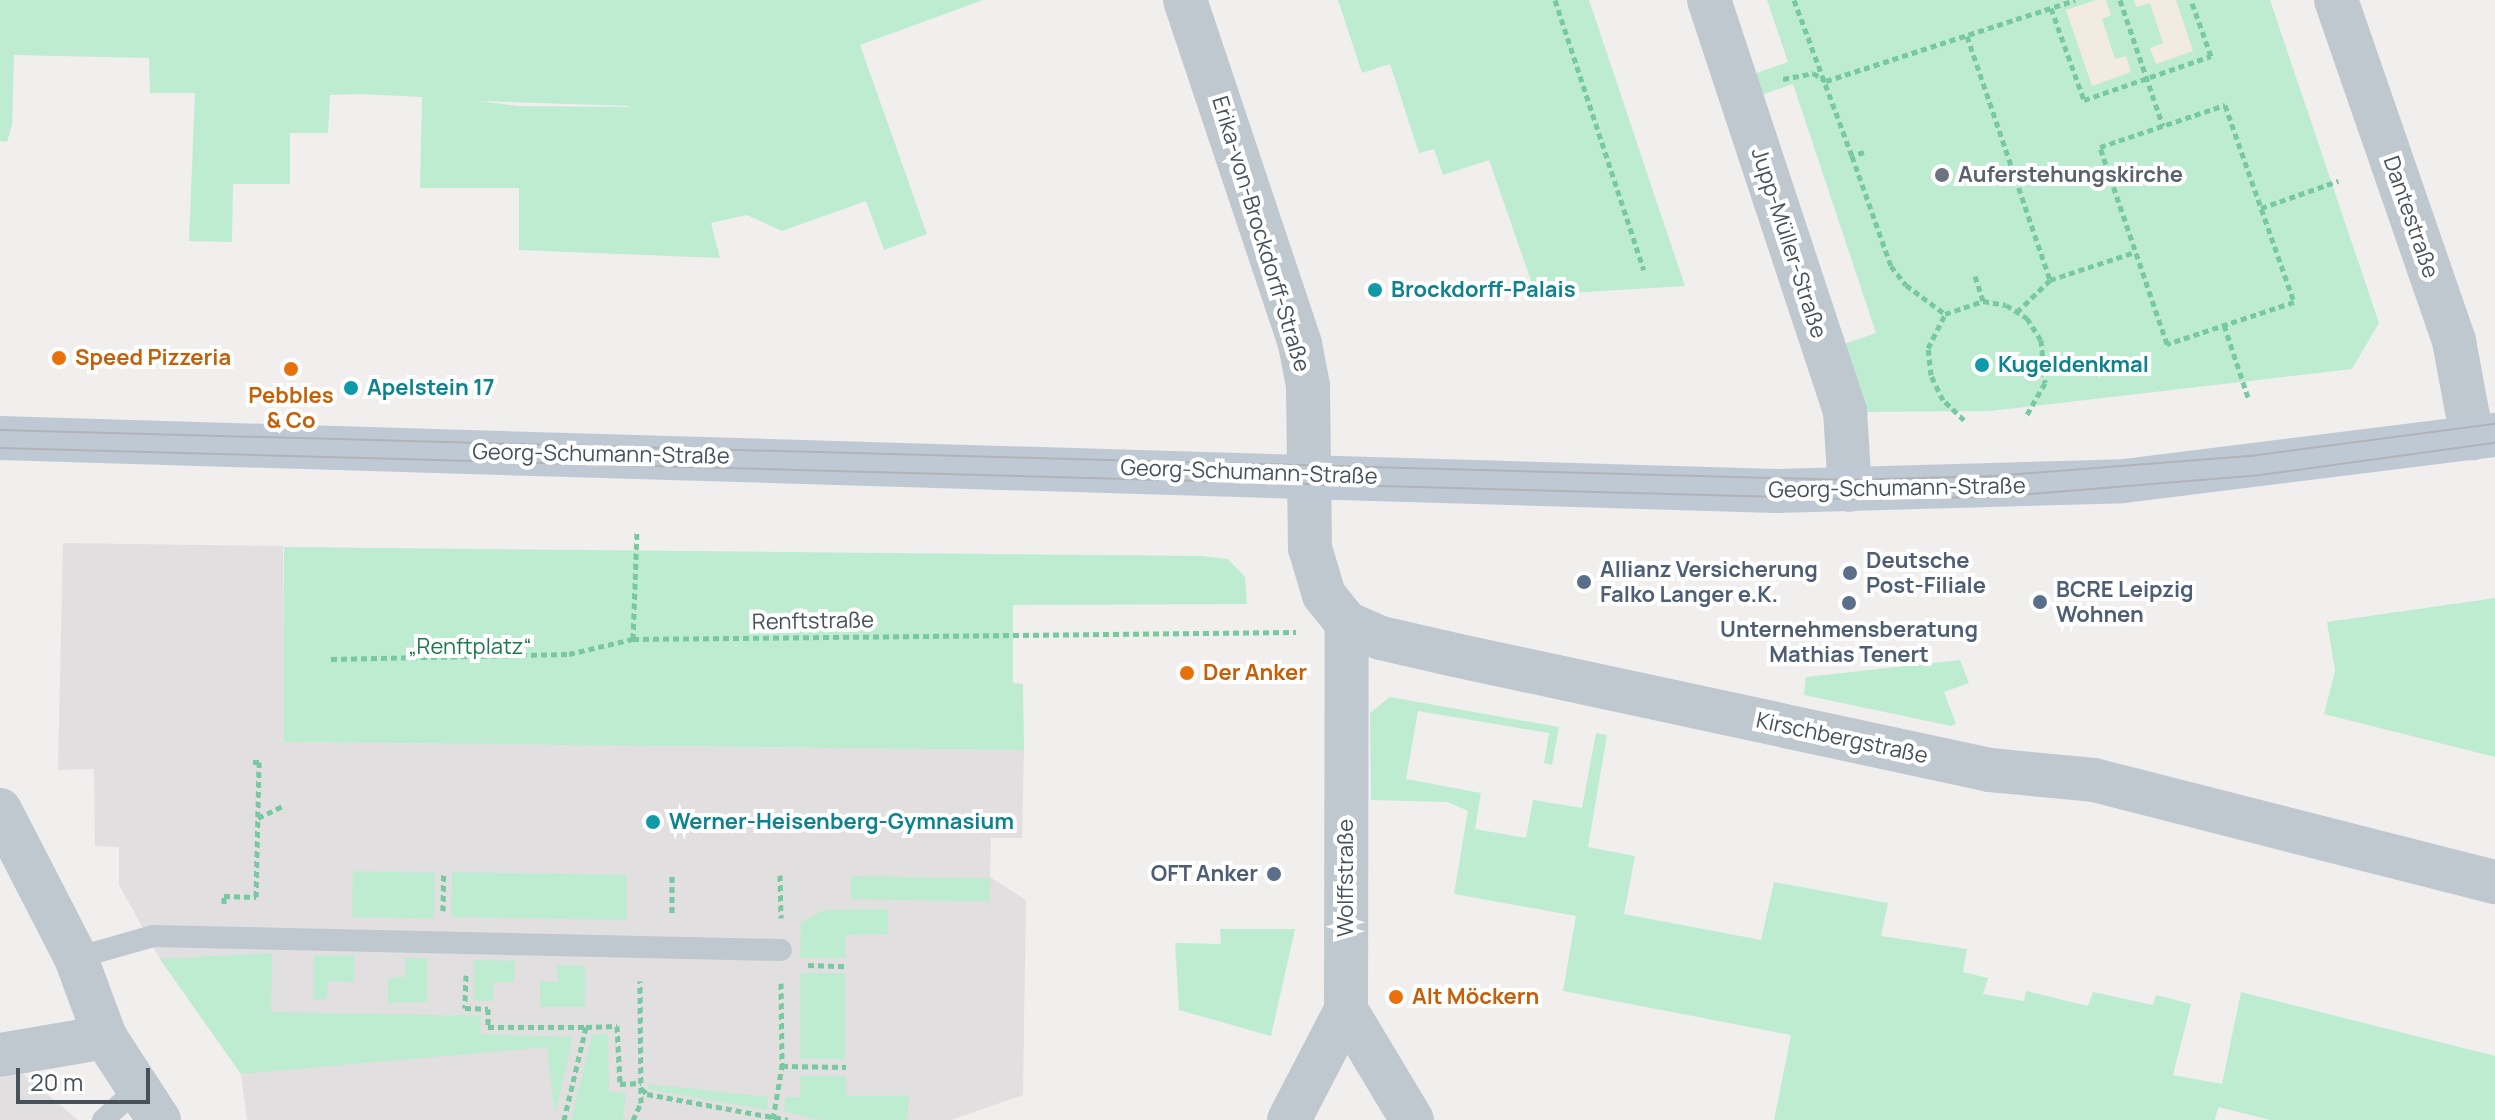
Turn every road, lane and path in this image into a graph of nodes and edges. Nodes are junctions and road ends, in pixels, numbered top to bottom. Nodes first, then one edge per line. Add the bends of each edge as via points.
1 (1185, 0) edge
2 (1555, 0) edge
3 (1709, 0) edge
4 (1794, 0) edge
5 (2075, 0) edge
6 (2120, 0) edge
7 (2191, 0) edge
8 (2336, 0) edge
9 (2051, 8) junction
10 (1967, 36) junction
11 (2146, 78) junction
12 (1779, 80) dead end
13 (1826, 81) junction
14 (2163, 126) junction
15 (1864, 152) dead end
16 (1852, 156) junction
17 (2338, 181) dead end
18 (2261, 208) junction
19 (2135, 252) junction
20 (1644, 270) dead end
21 (1975, 276) dead end
22 (2050, 280) junction
23 (1983, 301) junction
24 (2017, 312) junction
25 (1945, 314) junction
26 (2224, 325) junction
27 (2249, 400) dead end
28 (2025, 418) dead end
29 (1964, 420) dead end
30 (2484, 436) edge
31 (0, 438) edge
32 (1308, 473) junction
33 (1850, 490) junction
34 (637, 532) dead end
35 (1347, 623) junction
36 (1296, 632) dead end
37 (633, 639) junction
38 (331, 659) dead end
39 (250, 762) dead end
40 (283, 806) dead end
41 (0, 810) edge
42 (258, 818) junction
43 (2495, 882) edge
44 (225, 917) dead end
45 (466, 944) junction
46 (640, 948) junction
47 (781, 950) dead end
48 (76, 958) junction
49 (781, 980) dead end
50 (1346, 1010) junction
51 (586, 1027) junction
52 (105, 1037) junction
53 (0, 1055) edge
54 (782, 1066) junction
55 (846, 1067) dead end
56 (641, 1086) junction
57 (148, 1104) edge
58 (774, 1118) edge
59 (103, 1120) edge
60 (564, 1120) edge
61 (633, 1120) edge
62 (788, 1120) edge
63 (1289, 1120) edge
64 (1412, 1120) edge

1 - 32 street, Erika-von-Brockdorff-Straße via 1300,344 1308,386
2 - 20 path
3 - 33 street, Jupp-Müller-Straße via 1845,411
4 - 13 path
5 - 9 path
6 - 11 path
7 - 11 path via 2211,56
8 - 30 street, Dantestraße
9 - 10 path
9 - 11 path via 2084,100
10 - 13 path
10 - 22 path
11 - 14 path
12 - 13 path via 1813,73
13 - 16 path
14 - 18 path via 2225,105
14 - 19 path via 2100,147
15 - 16 path
16 - 25 path via 1891,266 1906,285
17 - 18 path
18 - 26 path via 2294,302
19 - 22 path
19 - 26 path via 2167,344
21 - 23 path
22 - 24 path
23 - 24 path
23 - 25 path
24 - 28 path via 2041,340 2047,361 2045,383
25 - 29 path via 1928,348 1931,375 1943,400
26 - 27 path
30 - 33 main road, Georg-Schumann-Straße via 2124,481
31 - 32 main road, Georg-Schumann-Straße
32 - 33 main road, Georg-Schumann-Straße
32 - 35 street via 1314,573
34 - 37 path
35 - 43 street, Kirschbergstraße via 1381,638 1455,655 1990,770 2094,780
35 - 50 street, Wolffstraße
36 - 37 path, Renftstraße
37 - 38 path, Renftstraße via 569,654
39 - 42 path via 259,762
40 - 42 path
41 - 48 street
42 - 44 path via 256,897 224,896
45 - 46 lane
45 - 48 lane via 153,936
45 - 51 path via 465,1008 488,1009 488,1027
46 - 47 lane
46 - 56 path
48 - 52 street
49 - 54 path
50 - 63 street, Wolffstraße
50 - 64 street
51 - 56 path via 617,1026 620,1084
51 - 60 path
52 - 53 street
52 - 57 street
54 - 55 path
54 - 58 path
56 - 58 path via 647,1094
56 - 61 path
57 - 59 lane
58 - 62 path

